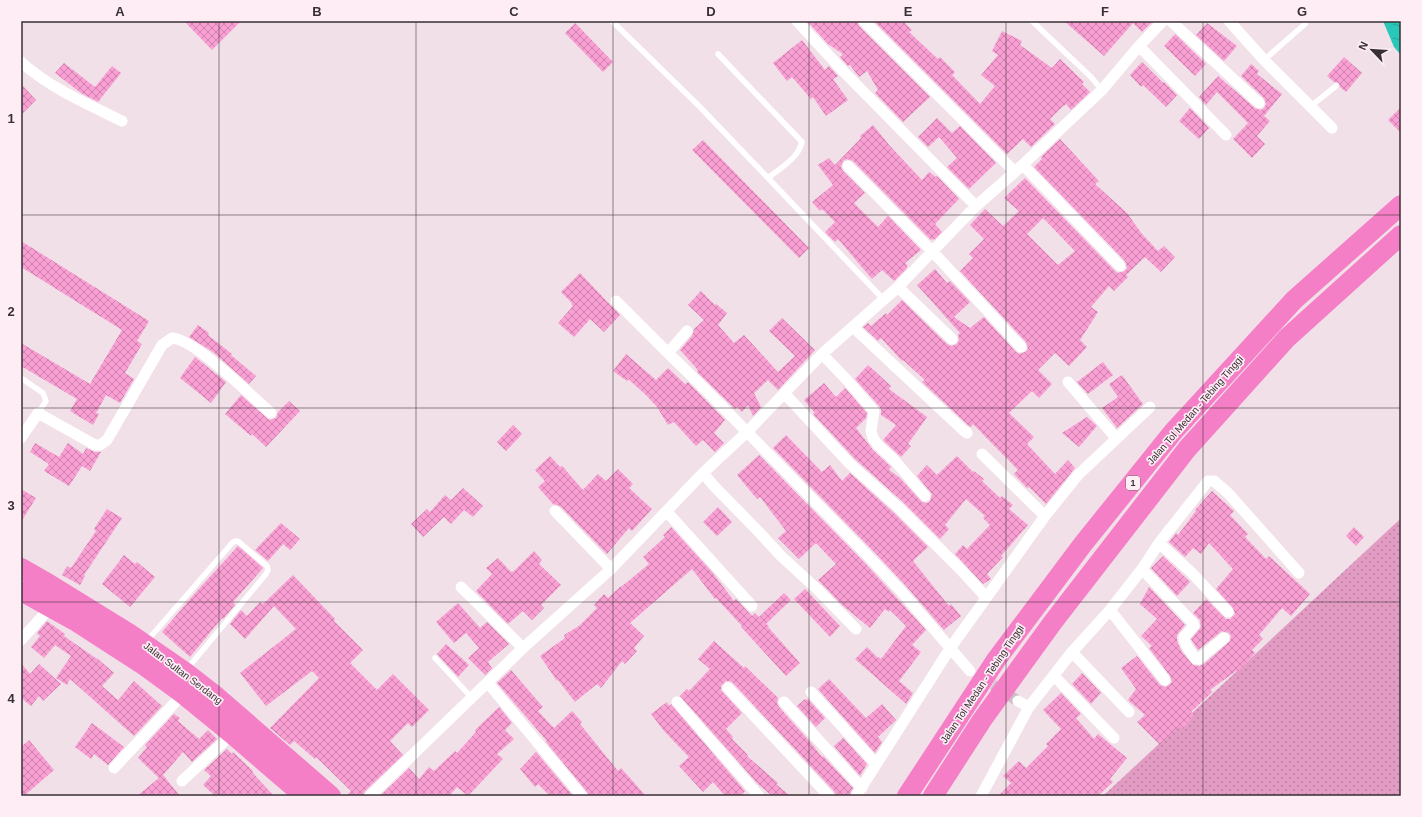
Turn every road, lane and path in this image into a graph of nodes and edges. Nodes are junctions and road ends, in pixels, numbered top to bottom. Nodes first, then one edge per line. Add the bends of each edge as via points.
1 (612, 21) edge
2 (797, 21) edge
3 (864, 21) edge
4 (1032, 21) edge
5 (1163, 21) edge
6 (1172, 21) edge
7 (1229, 21) edge
8 (1306, 24) dead end
9 (1140, 46) junction
10 (718, 54) dead end
11 (1264, 60) junction
12 (21, 62) edge
13 (1336, 86) dead end
14 (1102, 90) junction
15 (1259, 103) dead end
16 (1311, 106) junction
17 (122, 121) dead end
18 (1332, 128) dead end
19 (1226, 136) dead end
20 (848, 166) dead end
21 (1019, 168) junction
22 (768, 178) junction
23 (1401, 205) edge
24 (976, 206) junction
25 (1401, 235) edge
26 (932, 251) junction
27 (1120, 266) dead end
28 (898, 287) junction
29 (884, 300) junction
30 (616, 302) dead end
31 (853, 327) junction
32 (687, 330) dead end
33 (952, 339) dead end
34 (1021, 347) dead end
35 (668, 353) junction
36 (822, 354) junction
37 (21, 378) edge
38 (1068, 382) dead end
39 (785, 394) junction
40 (1150, 407) dead end
41 (38, 413) junction
42 (271, 413) dead end
43 (747, 432) junction
44 (967, 433) dead end
45 (21, 438) edge
46 (1116, 438) junction
47 (982, 454) dead end
48 (703, 473) junction
49 (925, 496) dead end
50 (555, 511) dead end
51 (667, 512) junction
52 (1045, 516) junction
53 (1159, 543) junction
54 (21, 568) edge
55 (610, 569) junction
56 (1142, 569) junction
57 (1299, 572) dead end
58 (461, 587) dead end
59 (21, 591) edge
60 (986, 597) junction
61 (752, 606) dead end
62 (50, 608) junction
63 (1110, 610) junction
64 (1228, 612) dead end
65 (856, 628) dead end
66 (1224, 638) dead end
67 (21, 640) edge
68 (144, 644) junction
69 (951, 647) junction
70 (523, 648) junction
71 (1072, 652) junction
72 (435, 658) dead end
73 (970, 671) tunnel mouth
74 (185, 672) junction
75 (1054, 676) junction
76 (1165, 680) dead end
77 (488, 683) junction
78 (728, 688) dead end
79 (811, 692) dead end
80 (183, 694) junction
81 (472, 698) junction
82 (1018, 701) tunnel mouth
83 (677, 702) dead end
84 (784, 702) dead end
85 (1029, 707) junction
86 (1129, 712) dead end
87 (232, 734) junction
88 (1114, 738) dead end
89 (876, 764) junction
90 (114, 768) dead end
91 (182, 781) dead end
92 (859, 792) edge
93 (302, 795) edge
94 (331, 796) edge
95 (370, 796) edge
96 (582, 796) edge
97 (759, 796) edge
98 (829, 796) edge
99 (907, 796) edge
100 (933, 796) edge
101 (981, 796) edge

1 - 22 lane
2 - 24 street
3 - 21 street
4 - 14 lane
5 - 9 street
6 - 15 street
7 - 11 street
8 - 11 lane
9 - 14 street
9 - 19 street
10 - 22 lane via 802,142 796,156
11 - 16 street
12 - 17 street via 70,95
13 - 16 lane
14 - 21 street
16 - 18 street
20 - 26 street
21 - 24 street
21 - 27 street
22 - 29 lane
23 - 99 highway, Jalan Tol Medan - Tebing Tinggi / 1 via 1294,300 1173,432 1083,544 996,660
24 - 26 street
25 - 100 highway, Jalan Tol Medan - Tebing Tinggi / 1 via 1287,338 1188,449 1053,622 982,720
26 - 28 street
26 - 34 street
28 - 29 street
28 - 33 street
29 - 31 street
30 - 35 street
31 - 36 street
31 - 44 street
32 - 35 street
35 - 43 street
36 - 39 street
36 - 49 street via 874,411 871,431 873,438
37 - 41 lane via 43,393 46,401
38 - 46 street
39 - 43 street
39 - 60 street via 850,464 899,508
40 - 46 street
41 - 42 street via 84,440 95,445 104,444 162,345 172,338 181,339 212,361
41 - 45 street
43 - 48 street
43 - 69 street via 870,558
46 - 52 street via 1078,475
47 - 52 street
48 - 51 street
48 - 65 street via 781,556
50 - 55 street
51 - 55 street
51 - 61 street
52 - 60 street
53 - 56 street
53 - 57 street via 1208,481 1213,480 1228,493
53 - 64 street via 1192,573
54 - 68 highway, Jalan Sultan Serdang
55 - 70 street
56 - 63 street
56 - 66 street via 1193,623 1194,626 1184,640 1196,659
58 - 70 street
59 - 62 highway, Jalan Sultan Serdang
60 - 69 street
62 - 67 street
62 - 80 highway, Jalan Sultan Serdang via 78,622 126,653
63 - 71 street
63 - 76 street
68 - 74 highway, Jalan Sultan Serdang
68 - 74 lane via 233,542 239,542 267,566 268,570
69 - 73 street
69 - 89 street
70 - 77 street
71 - 75 street
71 - 86 street
72 - 81 lane
74 - 94 highway, Jalan Sultan Serdang
75 - 85 street
75 - 88 street
77 - 81 street
77 - 96 street
78 - 98 street
79 - 89 street
80 - 87 highway, Jalan Sultan Serdang
80 - 90 street
81 - 95 street
82 - 85 street
83 - 97 street
84 - 92 street
85 - 101 street
87 - 91 street
87 - 93 highway, Jalan Sultan Serdang
89 - 92 street

